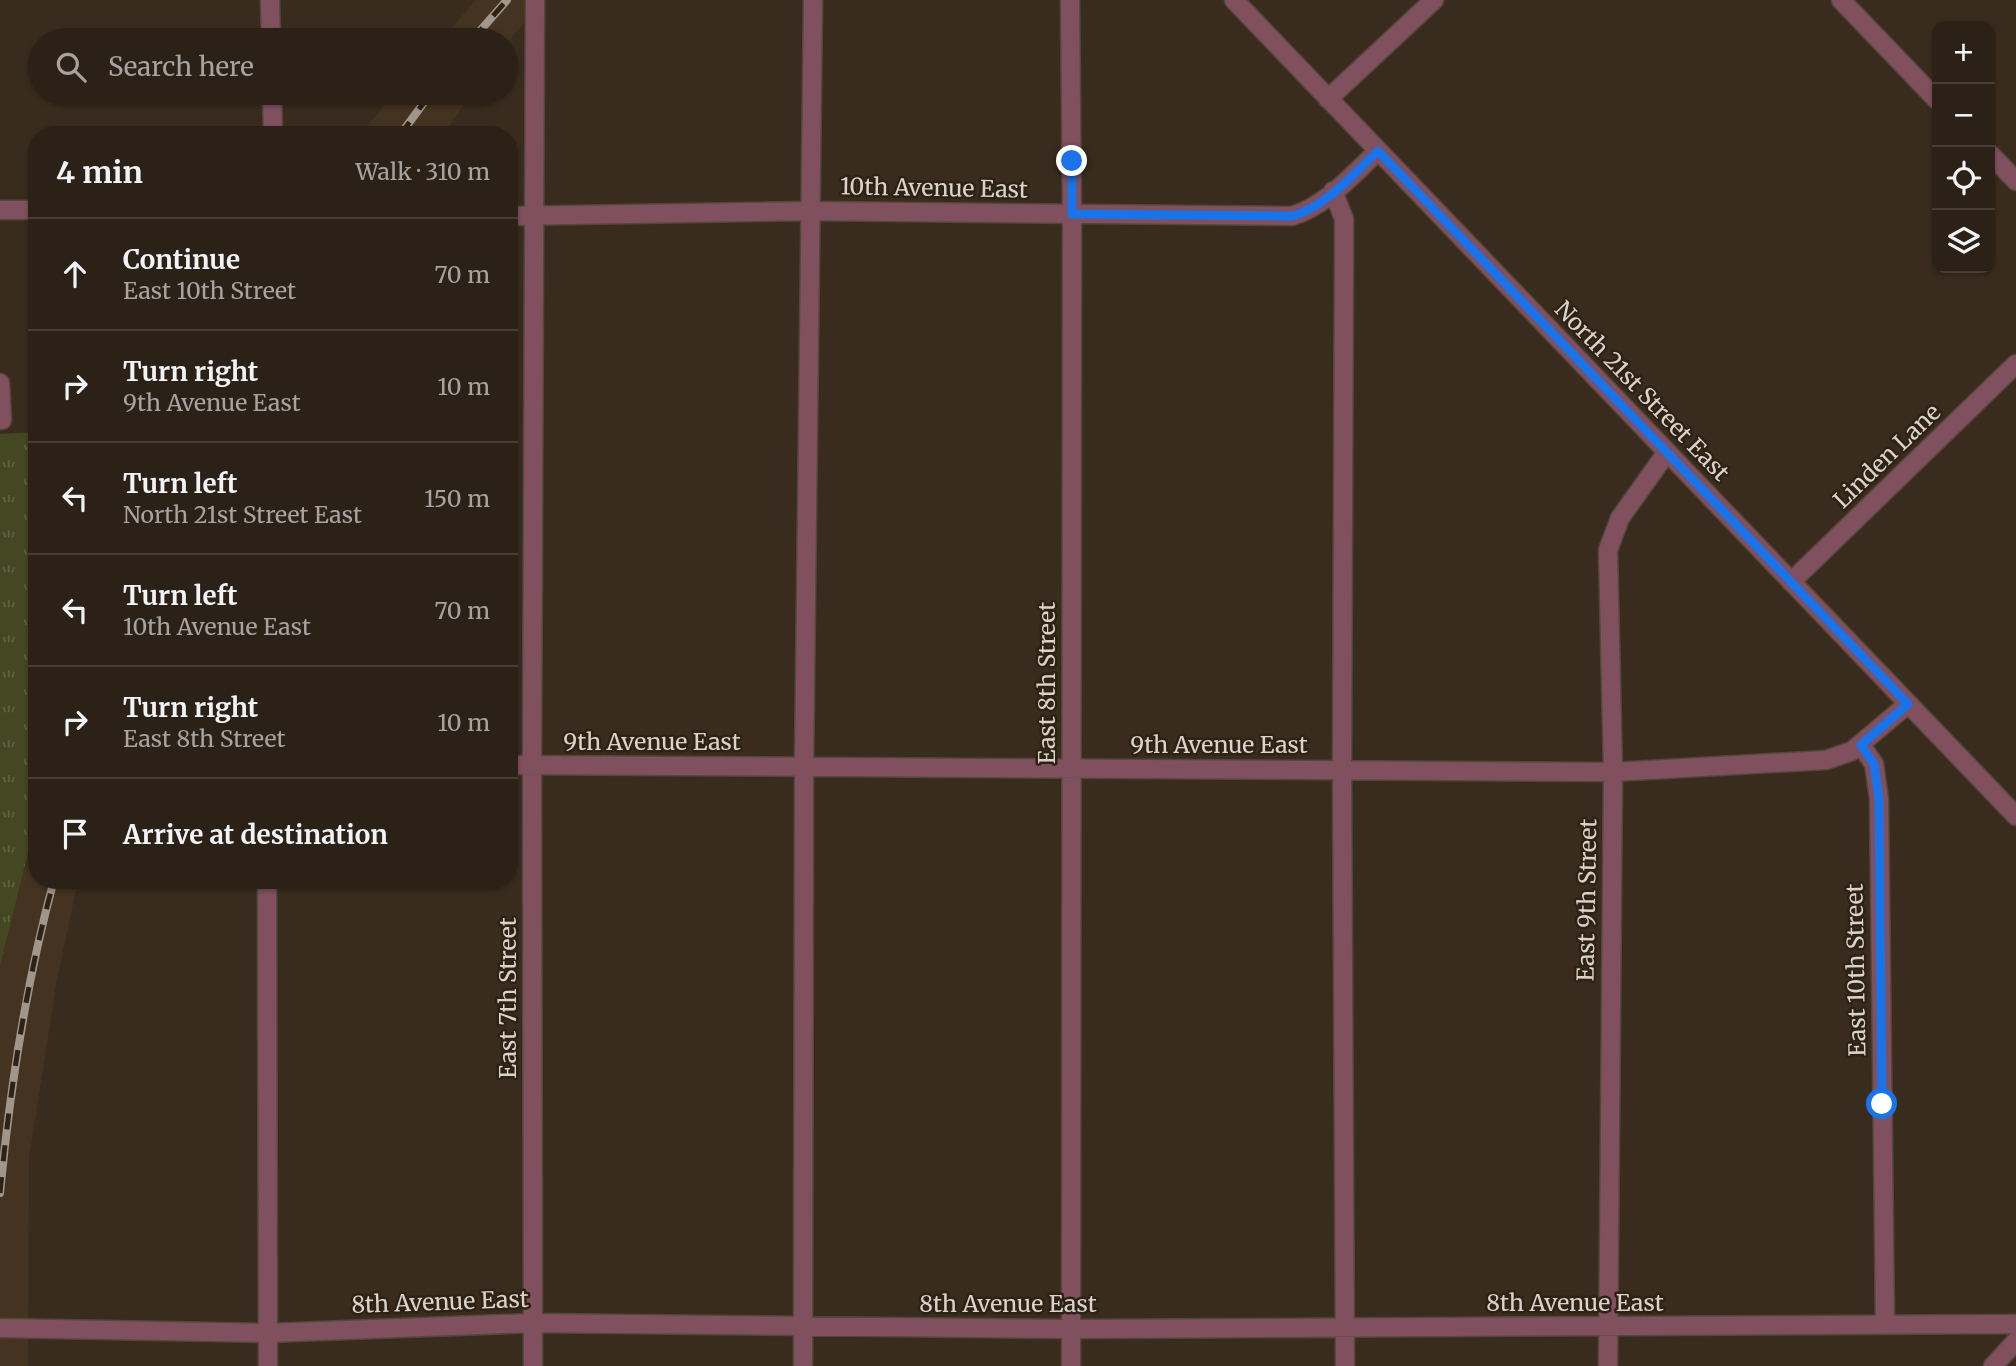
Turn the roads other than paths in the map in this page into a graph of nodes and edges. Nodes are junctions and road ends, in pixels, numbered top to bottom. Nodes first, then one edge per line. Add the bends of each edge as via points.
1 (270, 0) edge
2 (535, 0) edge
3 (813, 0) edge
4 (1070, 0) edge
5 (1234, 0) edge
6 (1434, 0) edge
7 (1841, 0) edge
8 (271, 28) edge
9 (1932, 95) edge
10 (1328, 99) junction
11 (272, 105) edge
12 (272, 126) edge
13 (1378, 151) junction
14 (1995, 159) edge
15 (2016, 181) edge
16 (1333, 191) junction
17 (0, 210) edge
18 (28, 210) edge
19 (810, 211) junction
20 (1072, 214) junction
21 (518, 216) edge
22 (534, 217) junction
23 (2016, 364) edge
24 (0, 383) edge
25 (2, 420) dead end
26 (1667, 452) junction
27 (1791, 582) junction
28 (1908, 704) junction
29 (1861, 745) junction
30 (518, 765) edge
31 (532, 766) junction
32 (804, 767) junction
33 (1072, 768) junction
34 (1342, 770) junction
35 (1613, 772) junction
36 (2016, 816) edge
37 (267, 889) edge
38 (533, 1323) junction
39 (2016, 1324) edge
40 (1885, 1325) junction
41 (803, 1326) junction
42 (0, 1328) edge
43 (1345, 1328) junction
44 (1607, 1328) junction
45 (1071, 1329) junction
46 (268, 1333) junction
47 (2016, 1340) edge
48 (268, 1366) edge
49 (533, 1366) edge
50 (803, 1366) edge
51 (1071, 1366) edge
52 (1345, 1366) edge
53 (1608, 1366) edge
54 (1993, 1366) edge

1 - 8 street
2 - 22 street, East 7th Street
3 - 19 street
4 - 20 street, East 8th Street
5 - 10 street, North 21st Street East
6 - 10 street
7 - 9 street
10 - 13 street, North 21st Street East
11 - 12 street
13 - 16 street, 10th Avenue East
13 - 26 street, North 21st Street East
14 - 15 street
16 - 20 street, 10th Avenue East via 1292,216
16 - 34 street via 1344,219
17 - 18 street
19 - 20 street, 10th Avenue East
19 - 22 street, 10th Avenue East
19 - 32 street
20 - 33 street, East 8th Street
21 - 22 street, 10th Avenue East
22 - 31 street, East 7th Street
23 - 27 street, Linden Lane
24 - 25 street
26 - 27 street, North 21st Street East
26 - 35 street, East 9th Street via 1620,518 1608,550
27 - 28 street, North 21st Street East
28 - 29 street, 9th Avenue East
28 - 36 street, North 21st Street East
29 - 35 street, 9th Avenue East via 1843,756 1811,762
29 - 40 street, East 10th Street via 1874,764 1879,799
30 - 31 street, 9th Avenue East
31 - 32 street, 9th Avenue East
31 - 38 street, East 7th Street
32 - 33 street, 9th Avenue East
32 - 41 street
33 - 34 street, 9th Avenue East
33 - 45 street, East 8th Street
34 - 35 street, 9th Avenue East
34 - 43 street
35 - 44 street, East 9th Street
37 - 46 street
38 - 41 street, 8th Avenue East
38 - 46 street, 8th Avenue East
38 - 49 street, East 7th Street
39 - 40 street, 8th Avenue East
40 - 44 street, 8th Avenue East
41 - 45 street, 8th Avenue East
41 - 50 street
42 - 46 street, 8th Avenue East
43 - 44 street, 8th Avenue East
43 - 45 street, 8th Avenue East
43 - 52 street
44 - 53 street, East 9th Street
45 - 51 street, East 8th Street
46 - 48 street
47 - 54 street

